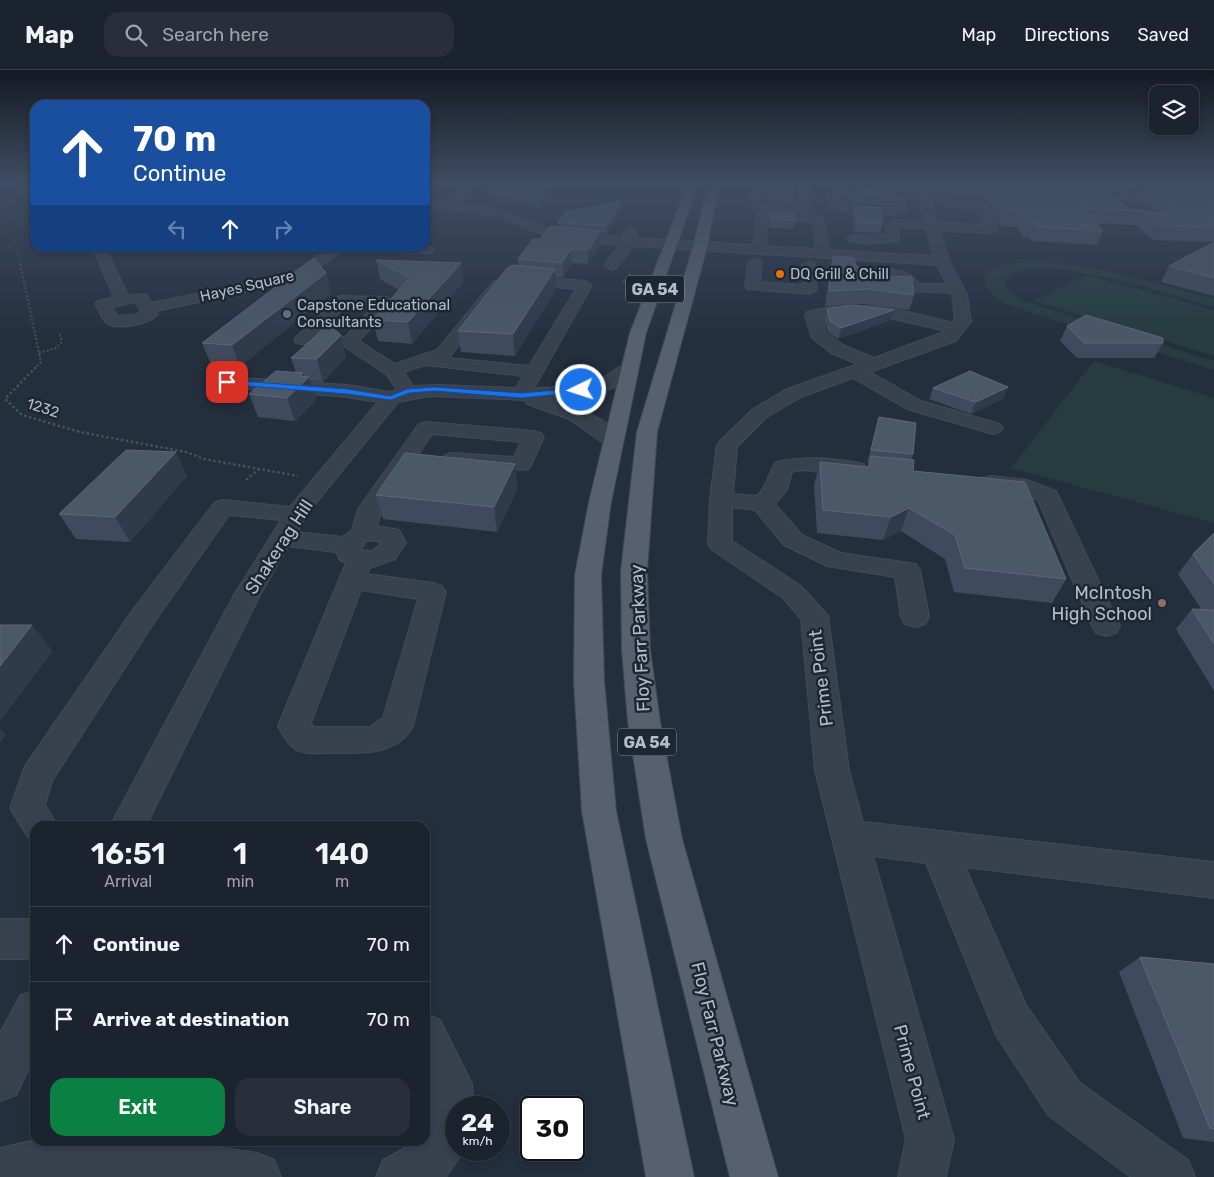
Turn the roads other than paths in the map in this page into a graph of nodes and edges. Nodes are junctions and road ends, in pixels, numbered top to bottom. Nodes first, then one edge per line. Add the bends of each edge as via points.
1 (630, 236) edge
2 (686, 236) edge
3 (691, 236) edge
4 (764, 236) edge
5 (893, 236) edge
6 (933, 236) edge
7 (803, 237) dead end
8 (820, 238) joint
9 (629, 242) junction
10 (686, 246) junction
11 (101, 252) edge
12 (333, 252) edge
13 (757, 254) junction
14 (826, 254) junction
15 (852, 256) junction
16 (809, 259) junction
17 (942, 261) junction
18 (611, 266) dead end
19 (957, 290) junction
20 (123, 301) junction
21 (148, 308) junction
22 (956, 329) junction
23 (349, 342) dead end
24 (423, 360) junction
25 (629, 368) junction
26 (863, 368) junction
27 (393, 370) junction
28 (534, 372) junction
29 (227, 382) dead end
30 (399, 394) junction
31 (521, 395) junction
32 (993, 428) dead end
33 (612, 440) junction
34 (423, 457) edge
35 (880, 472) edge
36 (968, 481) edge
37 (721, 499) junction
38 (762, 504) junction
39 (297, 515) junction
40 (280, 537) junction
41 (356, 555) junction
42 (915, 617) dead end
43 (1106, 626) dead end
44 (36, 821) edge
45 (131, 821) edge
46 (850, 837) junction
47 (938, 847) junction
48 (1214, 880) edge
49 (0, 939) edge
50 (30, 939) edge
51 (30, 1021) edge
52 (430, 1045) edge
53 (0, 1079) edge
54 (0, 1172) edge
55 (257, 1177) edge
56 (400, 1177) edge
57 (670, 1177) edge
58 (754, 1177) edge
59 (922, 1177) edge
60 (1171, 1177) edge

1 - 9 street
2 - 10 main road, Floy Farr Parkway / GA 54
3 - 10 main road, Floy Farr Parkway / GA 54
4 - 13 street
5 - 15 street via 853,239 849,242
6 - 17 street
7 - 8 street
8 - 14 street
9 - 10 street
9 - 18 street
10 - 13 street
10 - 25 main road, Floy Farr Parkway / GA 54 via 638,333
10 - 58 main road, Floy Farr Parkway / GA 54 via 647,432 634,571 636,650 644,722 664,839
11 - 20 street
12 - 21 street, Hayes Square via 294,278
13 - 16 street
13 - 16 street via 752,286 810,290
14 - 15 street
14 - 16 street
14 - 19 street via 835,265 901,275 909,279 915,288
15 - 17 street
17 - 19 street
19 - 22 street via 963,322
20 - 21 street, Hayes Square via 141,297
20 - 21 street, Hayes Square via 103,304 111,320 137,320 150,314
22 - 26 street, Prime Point via 950,337
22 - 26 street via 906,316 860,310 829,309 813,315 818,335
23 - 27 street
24 - 27 street
24 - 28 street
24 - 28 street via 443,354 498,285 512,279 585,285
25 - 31 street via 607,383 581,390
25 - 33 main road, Floy Farr Parkway / GA 54
26 - 32 street via 914,405
26 - 37 street, Prime Point via 794,393 760,413 727,445
27 - 30 street
28 - 31 street
29 - 30 street
30 - 31 street via 434,389
30 - 39 street, Shakerag Hill
31 - 33 street via 575,412
33 - 57 main road, Floy Farr Parkway / GA 54 via 588,575 589,681 599,811
34 - 41 street via 370,509
35 - 38 street via 801,464 784,467 778,476 776,490
36 - 43 street via 1027,487 1048,496
37 - 38 street
37 - 46 street, Prime Point via 720,544 792,592 814,616 832,770
38 - 42 street via 793,540 836,560 908,570
39 - 40 street, Shakerag Hill
39 - 44 street via 223,507 145,614 37,776 27,808
40 - 41 street
40 - 45 street, Shakerag Hill
41 - 41 street via 294,726 306,740 374,740 397,726 433,592
46 - 47 street
46 - 59 street, Prime Point via 930,1139
47 - 48 street
47 - 60 street via 1012,1020 1064,1099
49 - 50 street
51 - 53 street
52 - 56 street via 450,1084 452,1126 428,1162
54 - 55 street via 86,1153

